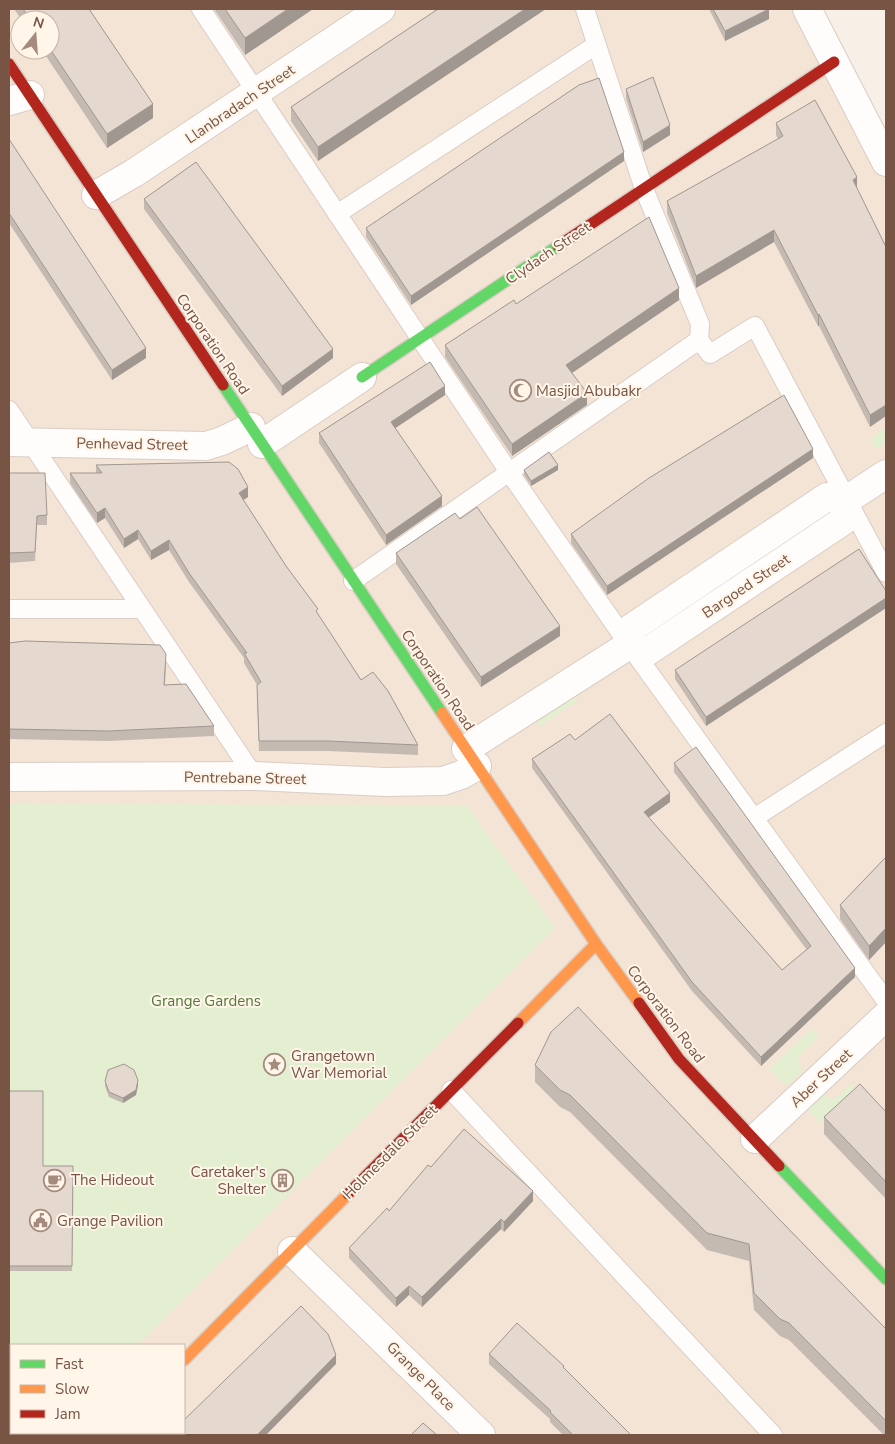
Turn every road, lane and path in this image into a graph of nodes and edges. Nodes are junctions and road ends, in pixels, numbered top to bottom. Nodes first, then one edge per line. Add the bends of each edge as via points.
1 (201, 9) edge
2 (381, 9) edge
3 (585, 9) edge
4 (807, 9) edge
5 (596, 45) junction
6 (834, 62) junction
7 (9, 64) edge
8 (257, 92) junction
9 (19, 98) edge
10 (886, 162) edge
11 (644, 189) junction
12 (96, 195) junction
13 (337, 214) junction
14 (419, 338) junction
15 (699, 340) junction
16 (362, 376) joint
17 (9, 410) edge
18 (256, 436) junction
19 (19, 442) edge
20 (509, 472) junction
21 (886, 474) edge
22 (848, 499) junction
23 (886, 573) edge
24 (353, 581) junction
25 (9, 609) edge
26 (142, 609) junction
27 (629, 645) junction
28 (886, 733) edge
29 (472, 758) junction
30 (254, 776) junction
31 (9, 777) edge
32 (754, 818) junction
33 (596, 944) junction
34 (886, 1001) edge
35 (886, 1016) edge
36 (451, 1090) junction
37 (755, 1139) junction
38 (292, 1251) junction
39 (886, 1279) edge
40 (185, 1359) edge
41 (481, 1435) edge
42 (773, 1435) edge

1 - 8 lane
2 - 8 street, Llanbradach Street
3 - 5 lane
4 - 6 street
5 - 11 lane
5 - 13 lane
6 - 10 street
6 - 11 main road, Clydach Street
7 - 9 main road, Corporation Road
8 - 12 street, Llanbradach Street
8 - 13 lane
9 - 12 main road, Corporation Road
11 - 14 main road, Clydach Street
11 - 15 lane via 700,324
12 - 18 main road, Corporation Road
13 - 14 lane
14 - 16 main road, Clydach Street
14 - 20 lane
15 - 20 lane
15 - 22 lane via 710,354 754,326
16 - 18 street, Clydach Street
17 - 19 lane
18 - 19 street, Penhevad Street via 206,446
18 - 24 main road, Corporation Road
19 - 26 lane
20 - 24 lane
20 - 27 lane
21 - 22 street
22 - 23 lane
22 - 27 street, Bargoed Street via 827,497 630,629
24 - 29 main road, Corporation Road
25 - 26 lane
26 - 30 lane
27 - 29 street via 580,675
27 - 32 lane
28 - 32 lane
29 - 30 street, Pentrebane Street via 461,776 443,781 384,782
29 - 33 main road, Corporation Road
30 - 31 street, Pentrebane Street
32 - 34 lane
33 - 36 main road, Holmesdale Street
33 - 37 main road, Corporation Road via 679,1058
35 - 37 street, Aber Street
36 - 38 main road, Holmesdale Street
36 - 42 lane
37 - 39 main road, Corporation Road
38 - 40 main road, Holmesdale Street
38 - 41 street, Grange Place

